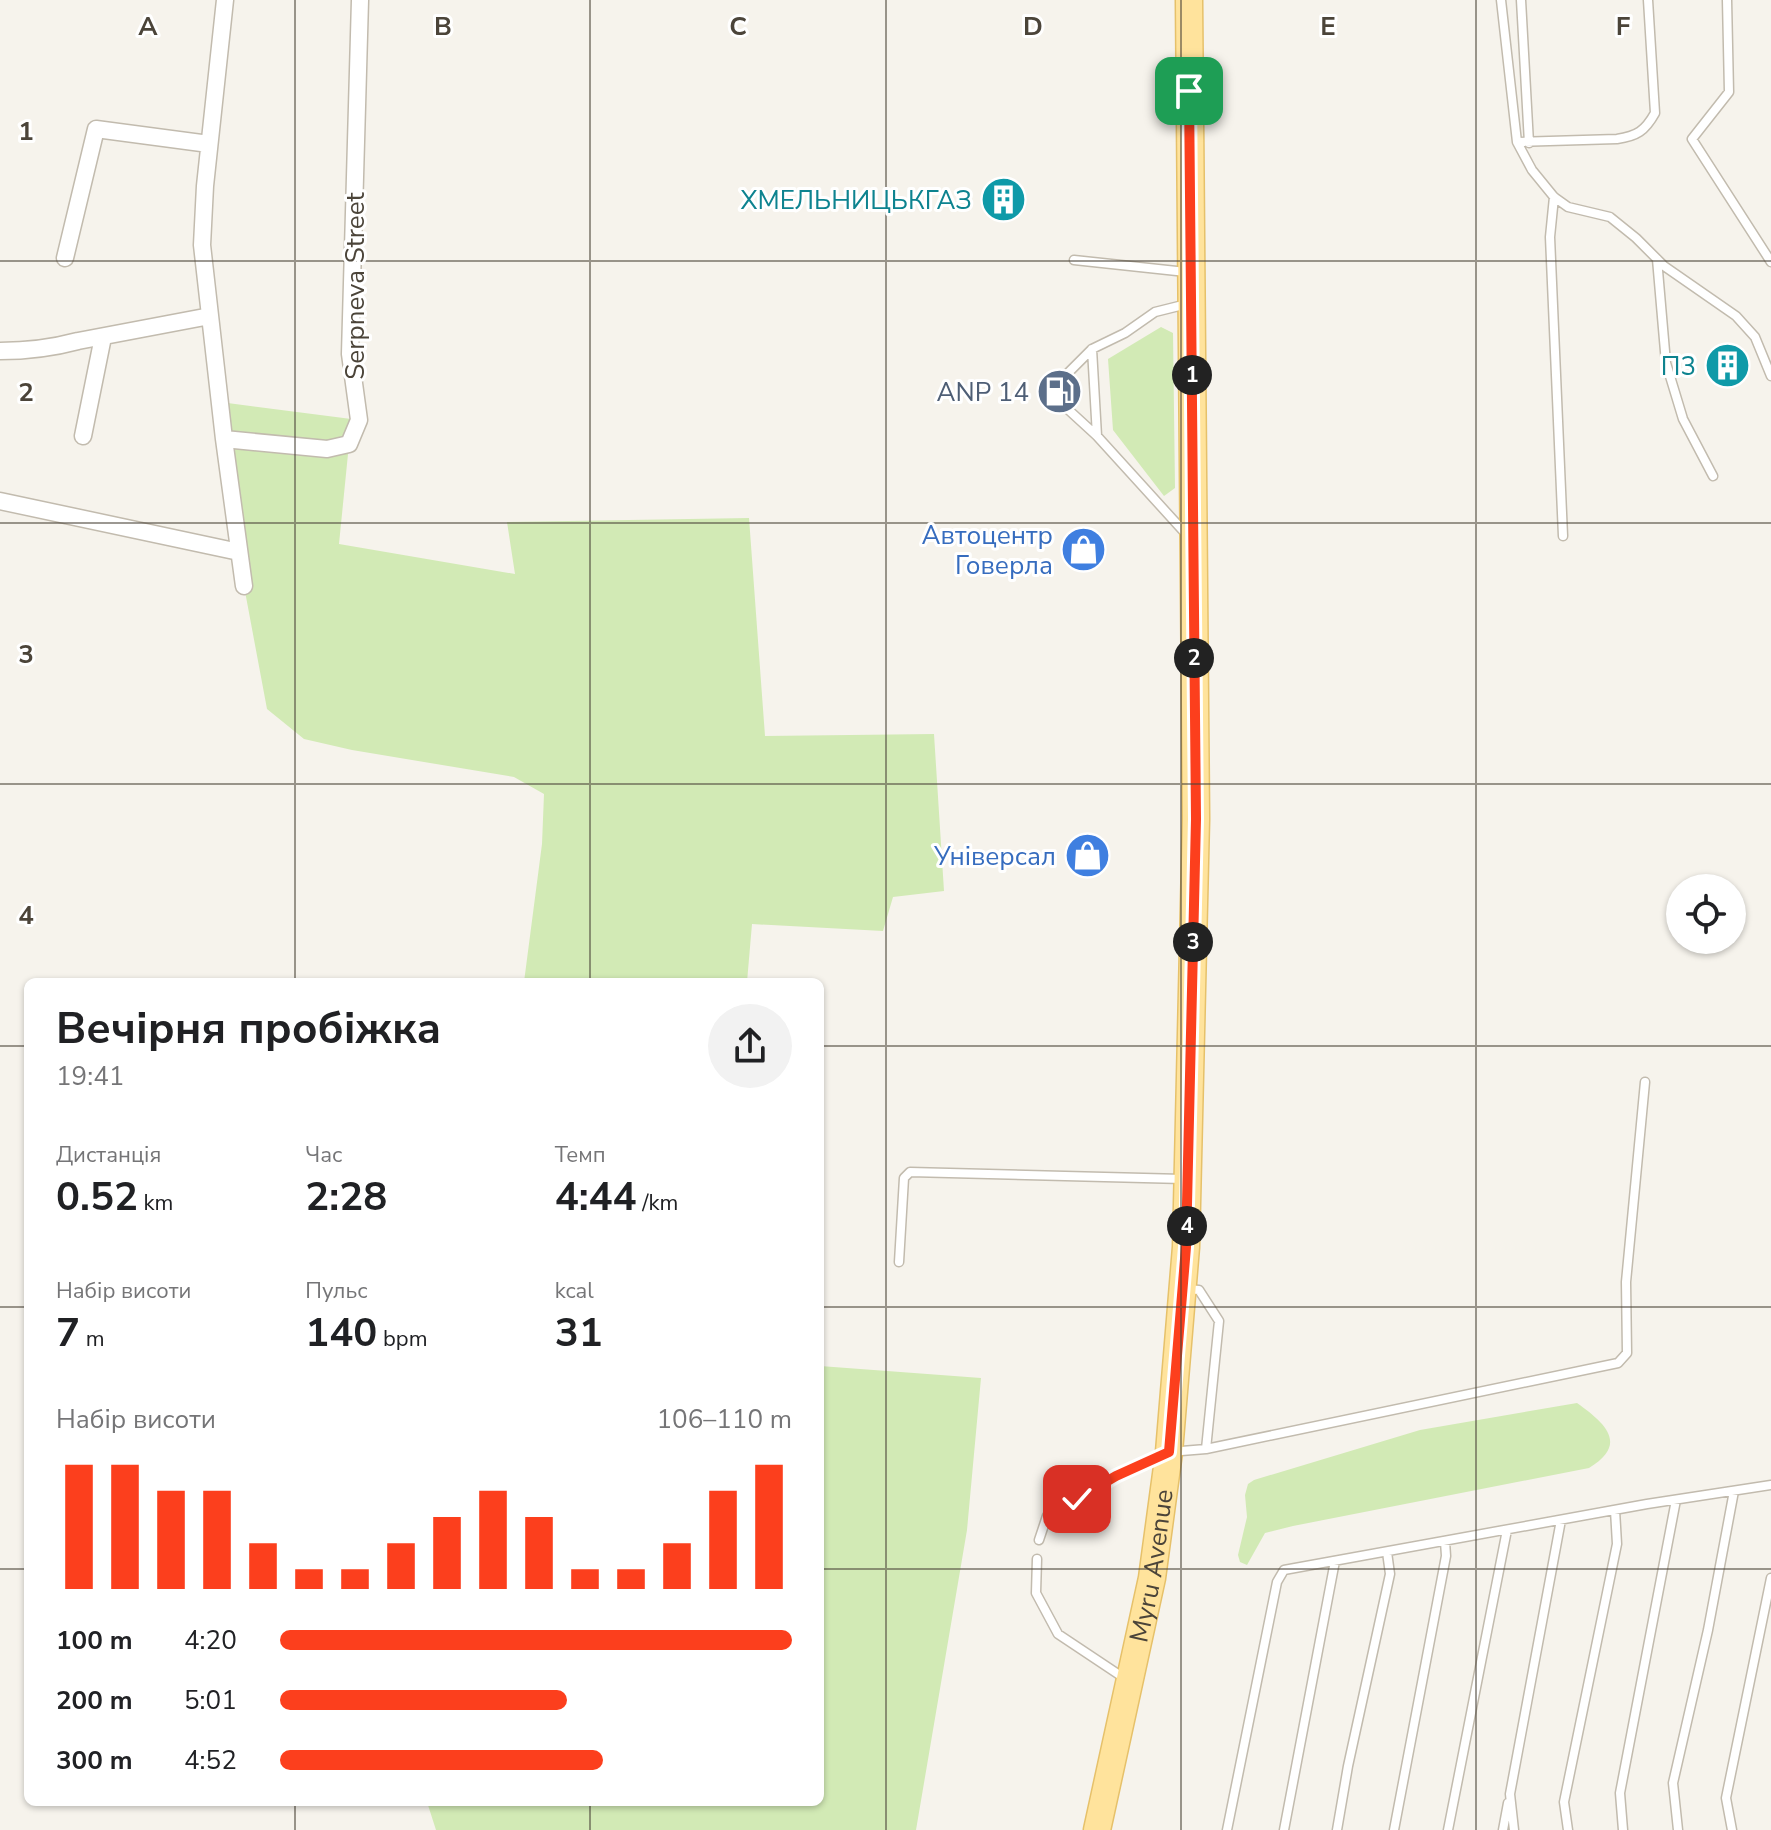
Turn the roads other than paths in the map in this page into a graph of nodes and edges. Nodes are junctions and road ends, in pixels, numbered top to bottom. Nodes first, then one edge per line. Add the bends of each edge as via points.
1 (225, 0) edge
2 (360, 0) edge
3 (1189, 0) edge
4 (1501, 0) edge
5 (1521, 0) edge
6 (1648, 0) edge
7 (1727, 0) edge
8 (1517, 142) junction
9 (1529, 143) junction
10 (209, 144) junction
11 (1554, 197) junction
12 (65, 258) dead end
13 (1656, 258) junction
14 (1074, 260) dead end
15 (1771, 262) edge
16 (1191, 272) junction
17 (1191, 303) junction
18 (210, 316) junction
19 (103, 337) junction
20 (1092, 349) junction
21 (0, 351) edge
22 (1771, 376) edge
23 (1060, 381) dead end
24 (1061, 403) dead end
25 (83, 436) dead end
26 (1097, 436) junction
27 (224, 439) junction
28 (1713, 476) dead end
29 (0, 501) edge
30 (1563, 536) dead end
31 (1193, 541) junction
32 (239, 552) junction
33 (244, 586) dead end
34 (1645, 1082) dead end
35 (1188, 1179) junction
36 (899, 1262) dead end
37 (1183, 1288) junction
38 (1206, 1449) junction
39 (1169, 1452) junction
40 (1771, 1485) edge
41 (1734, 1491) junction
42 (1676, 1500) junction
43 (1615, 1510) junction
44 (1561, 1520) junction
45 (1507, 1530) junction
46 (1039, 1540) dead end
47 (1445, 1541) junction
48 (1387, 1552) junction
49 (1037, 1559) dead end
50 (1335, 1561) junction
51 (1771, 1578) edge
52 (1129, 1681) junction
53 (1510, 1794) junction
54 (1097, 1830) edge
55 (1227, 1830) edge
56 (1284, 1830) edge
57 (1337, 1830) edge
58 (1394, 1830) edge
59 (1448, 1830) edge
60 (1503, 1830) edge
61 (1514, 1830) edge
62 (1568, 1830) edge
63 (1623, 1830) edge
64 (1678, 1830) edge
65 (1732, 1830) edge

1 - 10 street
2 - 27 street, Serpneva Street via 350,354 359,420 349,444 327,449
3 - 16 main road, Myru Avenue
4 - 8 lane
5 - 9 lane
6 - 9 lane via 1655,113 1648,126 1632,137
7 - 15 lane via 1729,92 1692,139
8 - 9 lane
8 - 11 lane
10 - 12 street via 96,129
10 - 18 street via 202,245
11 - 13 lane via 1568,207 1610,217
11 - 30 lane via 1550,237
13 - 22 lane via 1736,316 1755,337
13 - 28 lane via 1666,363 1683,419
14 - 16 lane
16 - 17 main road, Myru Avenue
17 - 20 lane via 1155,312
17 - 31 main road, Myru Avenue
18 - 19 street
18 - 27 street
19 - 21 street via 31,351
19 - 25 street
20 - 23 lane
20 - 26 lane
24 - 26 lane
26 - 31 lane
27 - 32 street
29 - 32 street
31 - 35 main road, Myru Avenue via 1196,819
32 - 33 street
34 - 38 lane via 1626,1282 1627,1353 1618,1363
35 - 36 lane via 910,1172 904,1178
35 - 37 main road, Myru Avenue
37 - 38 lane via 1199,1290 1219,1321
37 - 39 main road, Myru Avenue
38 - 39 lane
39 - 46 lane via 1047,1516
39 - 52 main road, Myru Avenue via 1152,1578
40 - 41 lane
41 - 42 lane
41 - 64 lane via 1673,1783
42 - 43 lane
42 - 63 lane via 1620,1793
43 - 44 lane
43 - 62 lane via 1617,1544 1564,1802
44 - 45 lane
44 - 53 lane
45 - 47 lane
45 - 59 lane
47 - 48 lane
47 - 58 lane
48 - 50 lane
48 - 57 lane via 1390,1574
49 - 52 lane via 1036,1593 1058,1634
50 - 55 lane via 1284,1570 1277,1582
50 - 56 lane
51 - 65 lane via 1726,1798
52 - 54 main road, Myru Avenue
53 - 60 lane
53 - 61 lane

